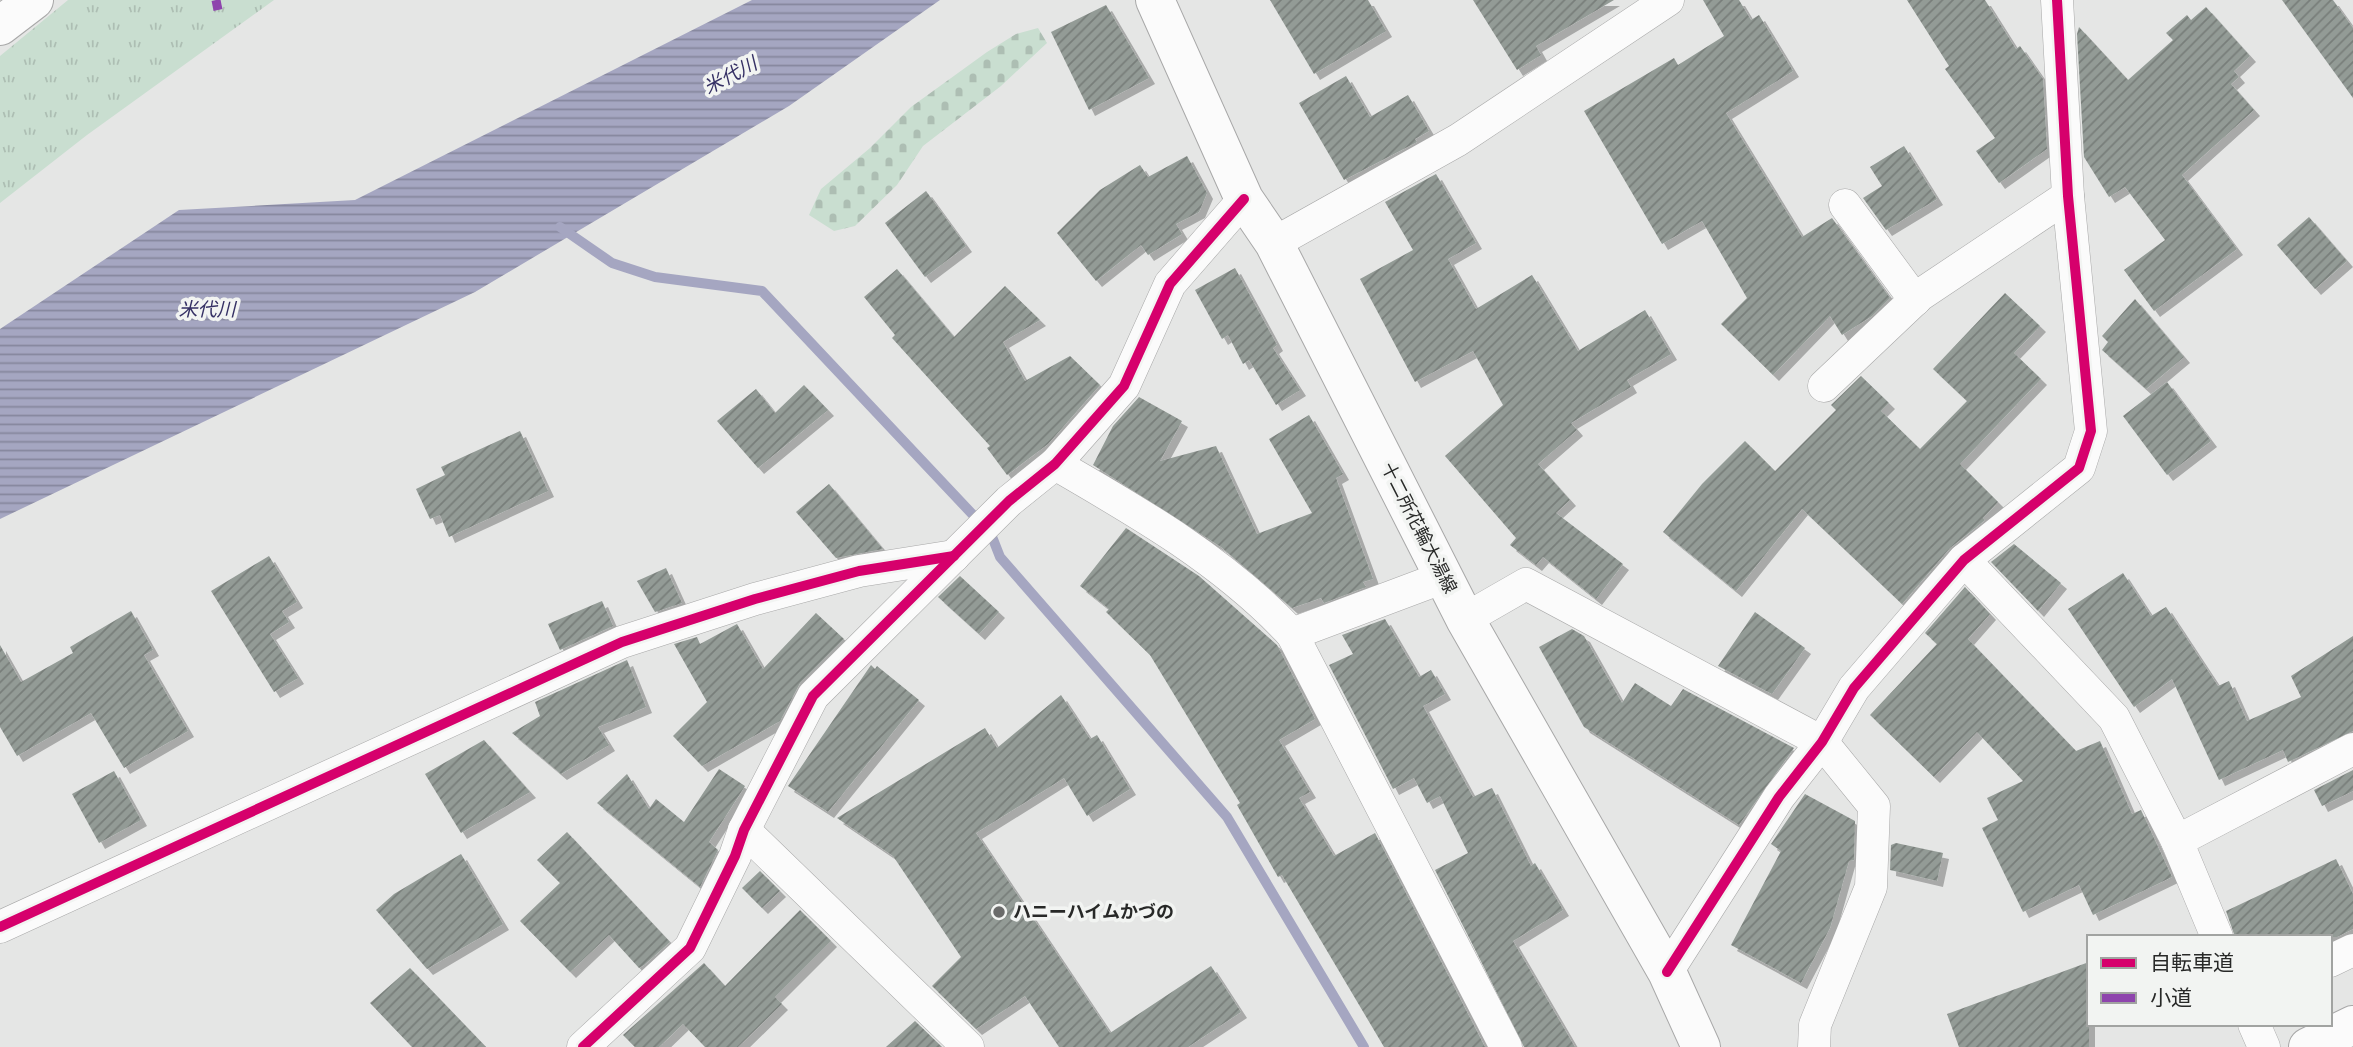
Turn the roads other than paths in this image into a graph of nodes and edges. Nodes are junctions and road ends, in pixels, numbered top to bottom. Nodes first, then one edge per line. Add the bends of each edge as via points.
1 (34, 0) edge
2 (1155, 0) edge
3 (1668, 0) edge
4 (2057, 0) edge
5 (0, 26) edge
6 (2068, 196) junction
7 (1244, 199) junction
8 (1845, 205) dead end
9 (1274, 243) junction
10 (1915, 300) junction
11 (1824, 386) dead end
12 (1055, 464) junction
13 (954, 556) junction
14 (1964, 560) junction
15 (1444, 577) junction
16 (1465, 619) junction
17 (1292, 634) junction
18 (1822, 742) junction
19 (2353, 748) edge
20 (744, 830) junction
21 (2177, 841) junction
22 (0, 927) edge
23 (2216, 935) edge
24 (2353, 950) edge
25 (2332, 960) edge
26 (1667, 972) junction
27 (2353, 1025) edge
28 (2255, 1026) edge
29 (583, 1047) edge
30 (968, 1047) edge
31 (1506, 1047) edge
32 (1701, 1047) edge
33 (1814, 1047) edge
34 (2264, 1047) edge
35 (2308, 1047) edge

1 - 5 main road
2 - 7 main road, 十二所花輪大湯線
3 - 9 street via 1458,140
4 - 6 street
6 - 10 street
6 - 14 street via 2091,431 2079,468
7 - 9 main road, 十二所花輪大湯線
7 - 12 street via 1170,284 1124,386
8 - 10 street
9 - 15 main road, 十二所花輪大湯線
10 - 11 street
12 - 13 street via 1009,501
12 - 17 street via 1171,531 1269,608
13 - 20 street via 813,696
13 - 22 street via 859,571 622,642
14 - 18 street via 1854,688
14 - 21 street via 2114,718
15 - 16 main road, 十二所花輪大湯線
15 - 17 street
16 - 18 street via 1526,584
16 - 26 main road, 十二所花輪大湯線
17 - 31 street
18 - 26 street via 1779,797
18 - 33 street via 1874,806 1871,887 1815,1025
19 - 21 street
20 - 29 street via 736,856 690,948
20 - 30 street
21 - 23 street
24 - 25 street
26 - 32 main road, 十二所花輪大湯線
27 - 35 main road
28 - 34 street

